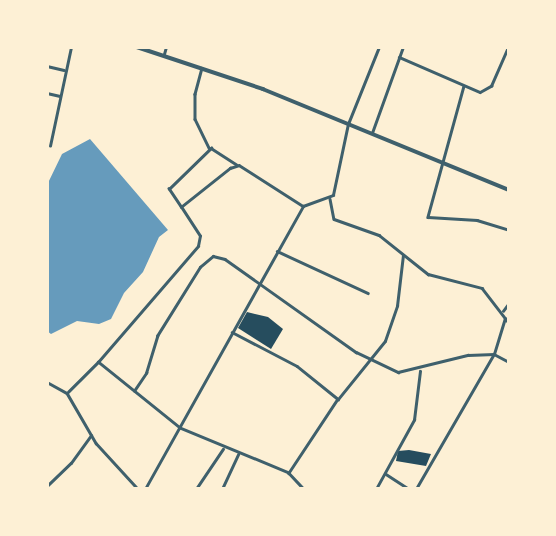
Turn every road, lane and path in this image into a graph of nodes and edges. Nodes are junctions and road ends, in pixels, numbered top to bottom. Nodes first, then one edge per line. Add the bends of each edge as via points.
1 (71, 47) edge
2 (137, 47) edge
3 (166, 47) edge
4 (379, 47) edge
5 (402, 47) edge
6 (508, 47) edge
7 (164, 54) junction
8 (399, 57) junction
9 (47, 66) edge
10 (202, 68) junction
11 (66, 71) junction
12 (464, 86) junction
13 (47, 93) edge
14 (60, 96) junction
15 (348, 124) junction
16 (47, 126) edge
17 (52, 127) junction
18 (372, 133) junction
19 (50, 146) dead end
20 (210, 149) junction
21 (441, 160) junction
22 (236, 164) junction
23 (509, 190) edge
24 (330, 199) junction
25 (303, 206) junction
26 (181, 207) junction
27 (509, 230) edge
28 (277, 251) junction
29 (403, 255) junction
30 (257, 285) junction
31 (368, 293) dead end
32 (509, 303) edge
33 (503, 311) junction
34 (505, 318) junction
35 (509, 323) edge
36 (232, 332) junction
37 (494, 354) junction
38 (370, 360) junction
39 (98, 362) junction
40 (509, 362) edge
41 (420, 370) junction
42 (47, 382) edge
43 (134, 391) junction
44 (67, 393) junction
45 (338, 399) junction
46 (180, 428) junction
47 (91, 435) junction
48 (224, 448) junction
49 (238, 455) junction
50 (289, 473) junction
51 (386, 474) junction
52 (47, 486) edge
53 (138, 489) edge
54 (145, 489) edge
55 (195, 489) edge
56 (222, 489) edge
57 (304, 489) edge
58 (376, 489) edge
59 (409, 489) edge
60 (416, 489) edge

1 - 11 street
2 - 7 street
3 - 7 street
4 - 15 street
5 - 8 street
6 - 12 street via 487,90
7 - 10 street
8 - 12 street
8 - 18 street
9 - 11 street
10 - 15 street
10 - 20 street via 195,119
11 - 14 street
12 - 21 street
13 - 14 street
14 - 17 street
15 - 18 street
15 - 24 street
16 - 17 street
17 - 19 street
18 - 21 street
20 - 22 street
20 - 26 street via 169,189
21 - 23 street
21 - 27 street via 428,217 477,220
22 - 25 street
22 - 26 street
24 - 25 street
24 - 29 street via 334,219 379,235
25 - 28 street
26 - 39 street via 201,236 198,246
28 - 30 street
28 - 31 street
29 - 33 street via 428,274 482,288
29 - 38 street via 397,306 385,341
30 - 36 street
30 - 38 street
30 - 43 street via 225,259 206,260 157,336 146,373
32 - 33 street
33 - 34 street
34 - 35 street
34 - 37 street
36 - 45 street via 297,366
36 - 46 street
37 - 40 street
37 - 41 street via 455,357
37 - 60 street
38 - 41 street via 398,372
38 - 45 street
39 - 43 street
39 - 44 street
41 - 51 street via 414,421 389,460
42 - 44 street
43 - 46 street
44 - 47 street
45 - 50 street
46 - 48 street
46 - 54 street
47 - 52 street
47 - 53 street
48 - 49 street
48 - 55 street
49 - 50 street
49 - 56 street
50 - 57 street
51 - 58 street
51 - 59 street

